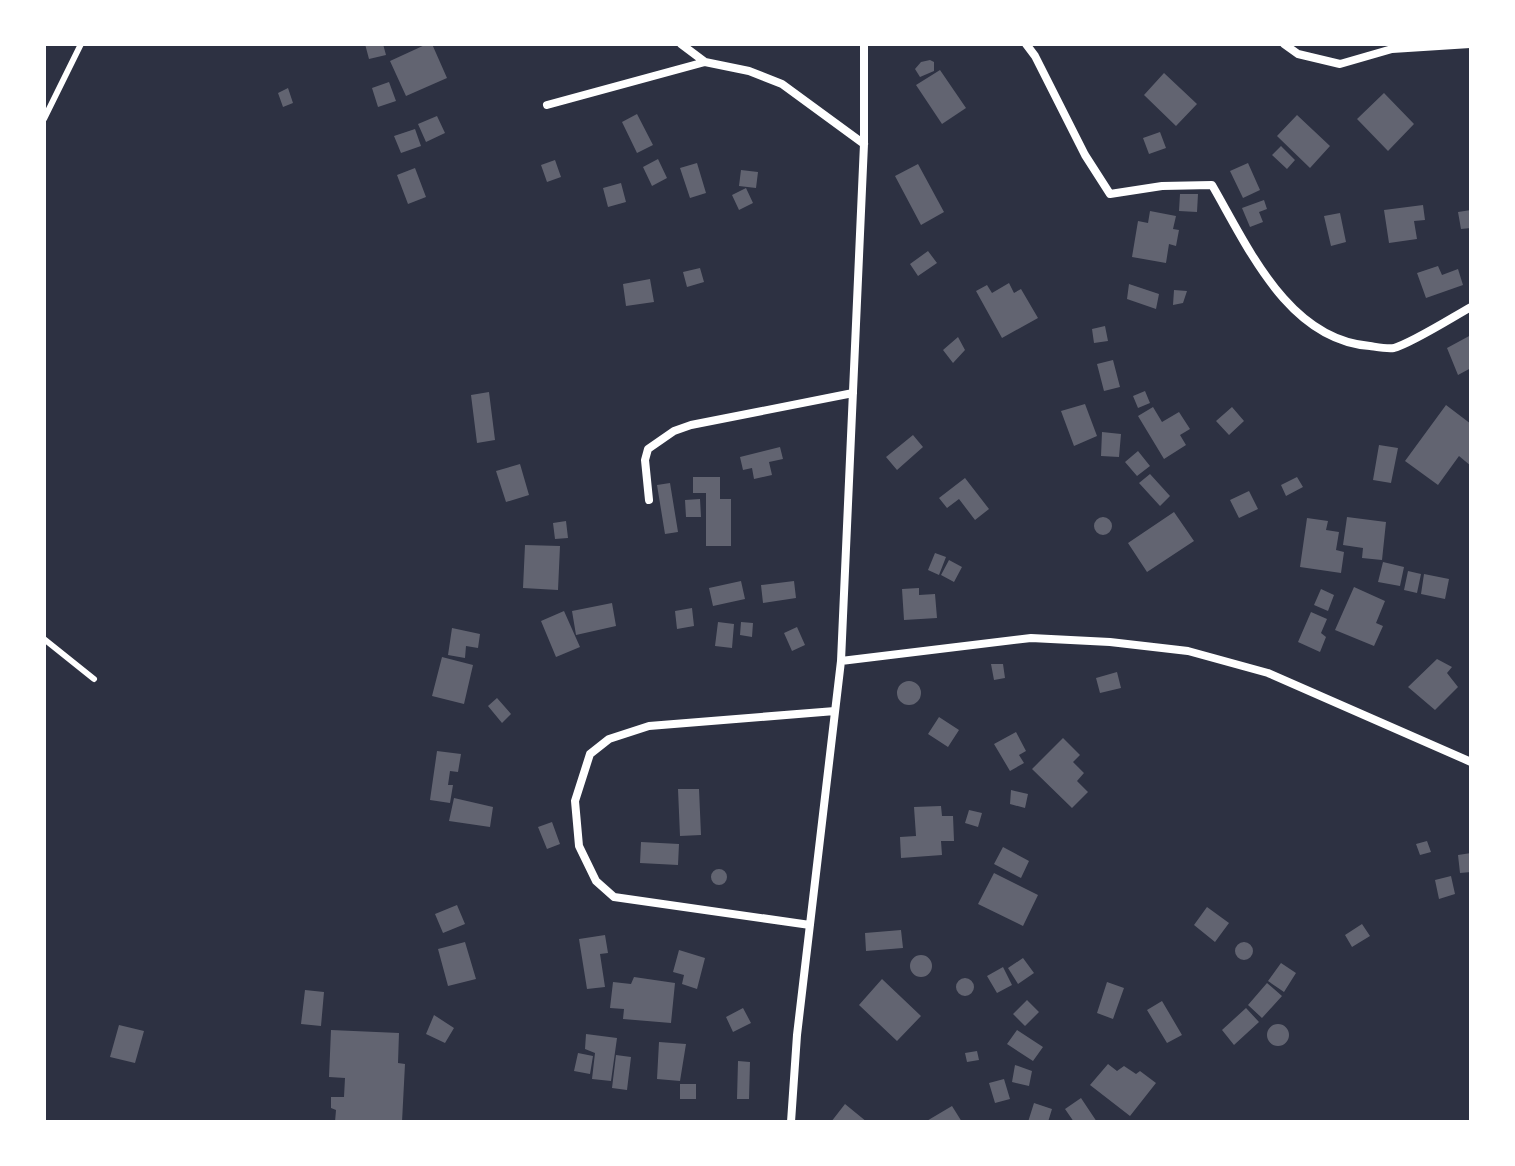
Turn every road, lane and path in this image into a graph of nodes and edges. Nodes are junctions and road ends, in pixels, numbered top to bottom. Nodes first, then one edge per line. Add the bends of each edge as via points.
1 (81, 44) edge
2 (681, 44) edge
3 (864, 44) edge
4 (1026, 44) edge
5 (1284, 44) edge
6 (1470, 44) edge
7 (705, 62) junction
8 (547, 105) dead end
9 (44, 119) edge
10 (864, 144) junction
11 (1471, 307) edge
12 (853, 393) junction
13 (649, 500) dead end
14 (44, 639) edge
15 (841, 661) junction
16 (94, 679) dead end
17 (835, 711) junction
18 (1471, 762) edge
19 (810, 925) junction
20 (791, 1122) edge

1 - 9 lane
2 - 7 street
3 - 10 street
4 - 11 street via 1110,194 1212,185 1284,299 1319,329 1350,345 1394,348
5 - 6 street via 1298,54 1340,64 1392,49
7 - 8 street
7 - 10 street via 782,84
10 - 12 street
12 - 13 street via 674,431 648,449
12 - 15 street
14 - 16 lane
15 - 17 street
15 - 18 street via 1031,638 1188,651 1268,673
17 - 19 street
17 - 19 street via 649,726 609,739 590,754 575,801 579,846 596,881 614,897
19 - 20 street

